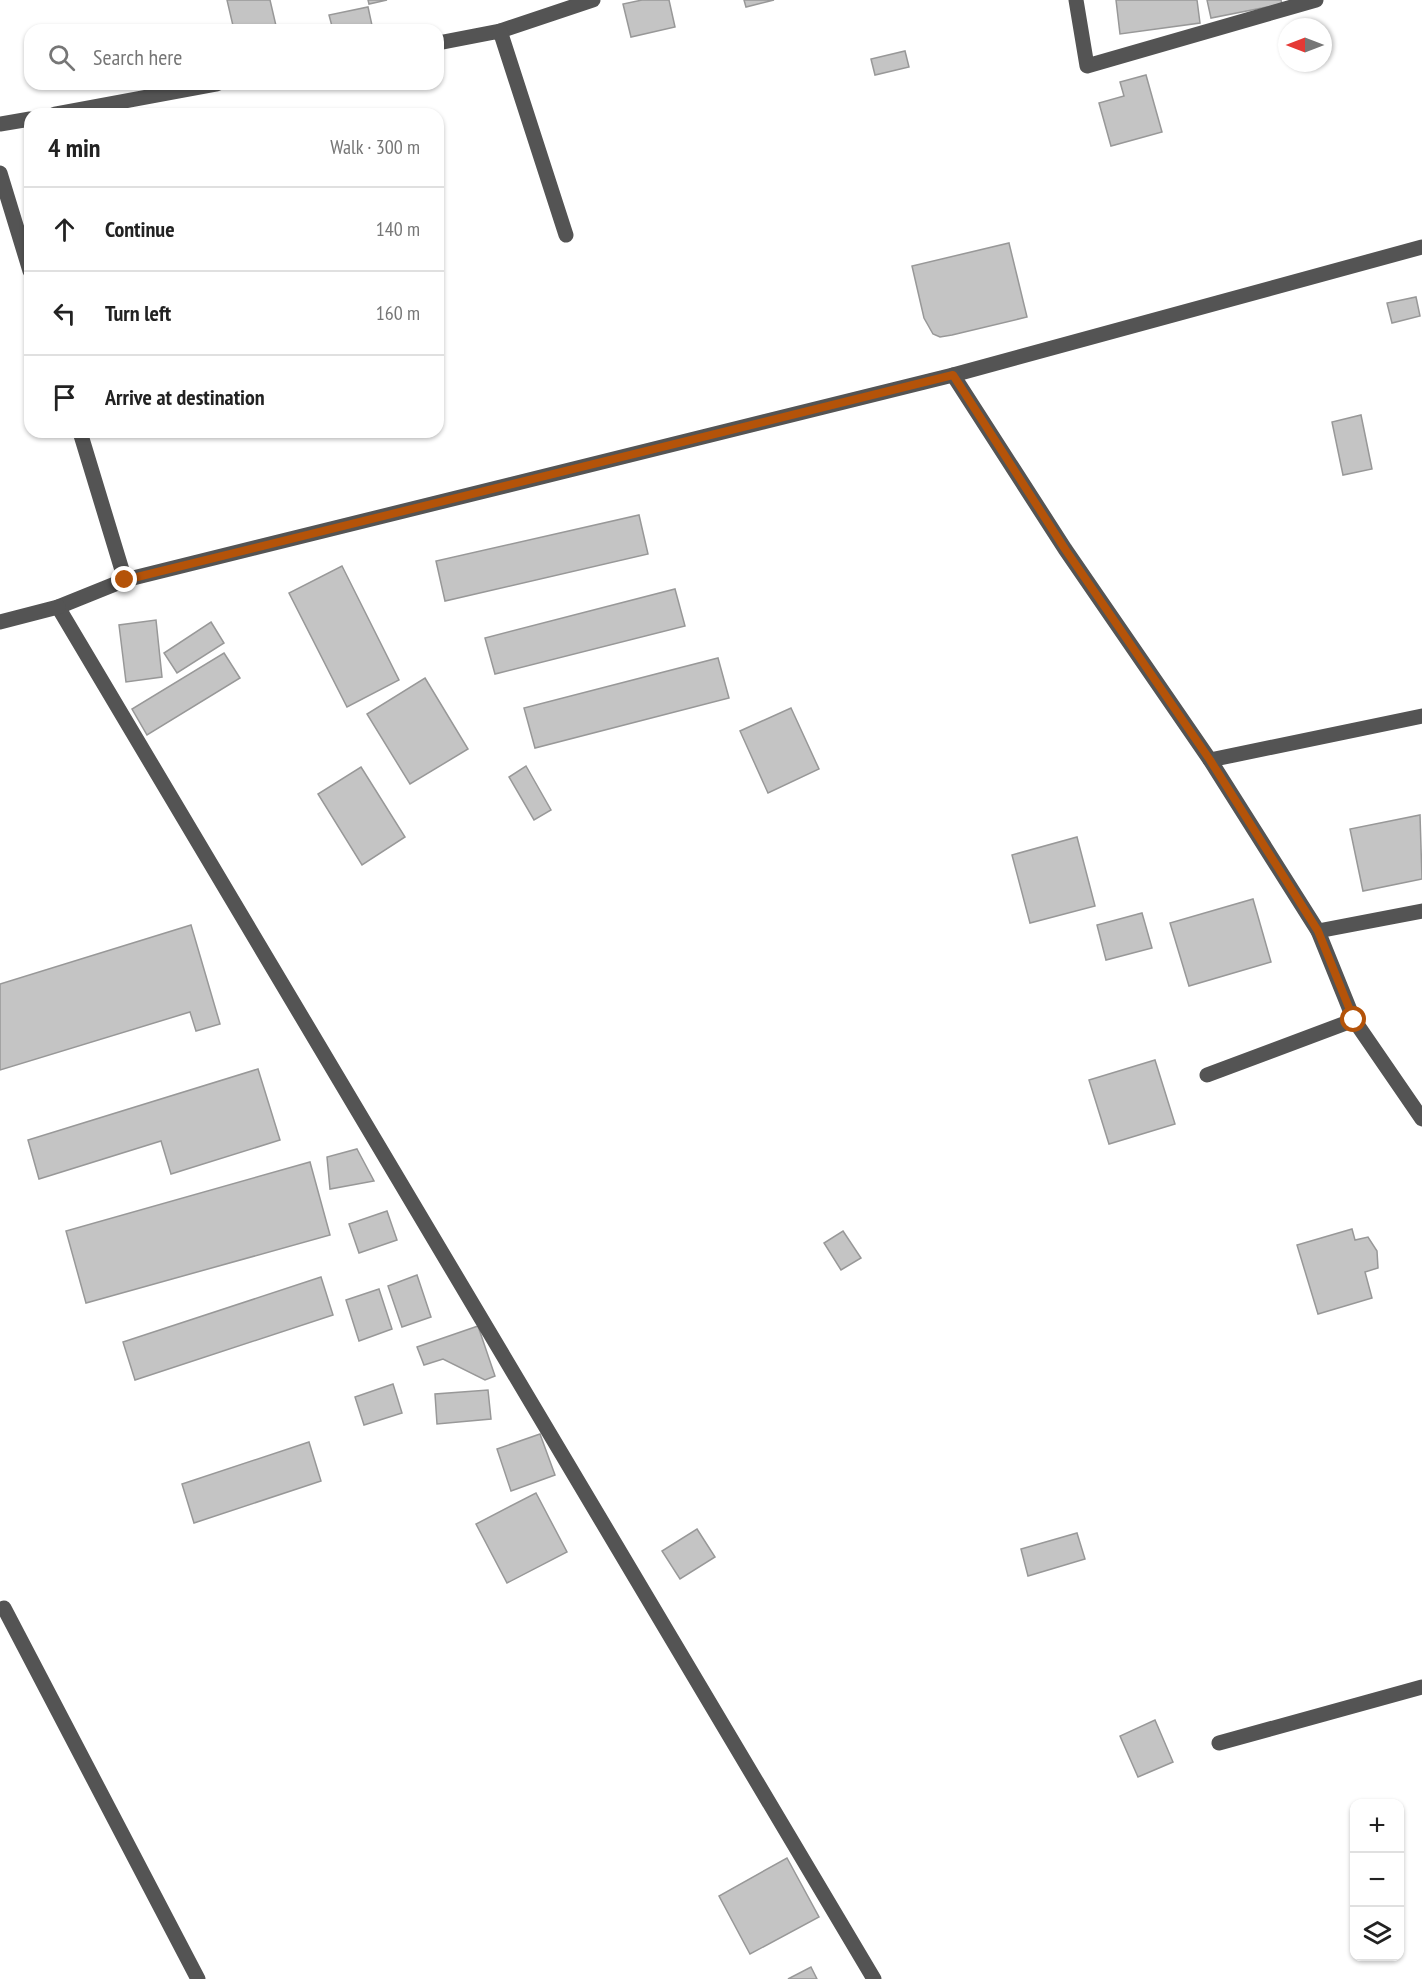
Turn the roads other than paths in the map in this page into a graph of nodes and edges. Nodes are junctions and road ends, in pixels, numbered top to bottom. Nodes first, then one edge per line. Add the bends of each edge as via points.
1 (593, 0) edge
2 (1076, 0) edge
3 (1316, 0) edge
4 (500, 32) junction
5 (444, 42) edge
6 (185, 90) edge
7 (88, 108) edge
8 (24, 120) edge
9 (0, 124) edge
10 (0, 173) edge
11 (566, 235) dead end
12 (1422, 247) edge
13 (24, 251) edge
14 (953, 375) junction
15 (82, 438) edge
16 (125, 580) junction
17 (58, 607) junction
18 (0, 622) edge
19 (1422, 716) edge
20 (1210, 760) junction
21 (1422, 910) edge
22 (1318, 931) junction
23 (1354, 1020) junction
24 (1207, 1076) dead end
25 (1422, 1119) edge
26 (3, 1608) dead end
27 (1422, 1687) edge
28 (1219, 1743) dead end
29 (198, 1979) edge
30 (874, 1979) edge

1 - 4 lane
2 - 3 lane via 1087,66
4 - 5 lane
4 - 11 lane
6 - 7 lane
8 - 9 lane
10 - 13 lane
12 - 14 lane
14 - 16 lane
14 - 20 lane via 1065,549
15 - 16 lane
16 - 17 lane
17 - 18 lane
17 - 30 lane
19 - 20 lane
20 - 22 lane
21 - 22 lane
22 - 23 lane
23 - 24 lane
23 - 25 lane
26 - 29 lane
27 - 28 lane

